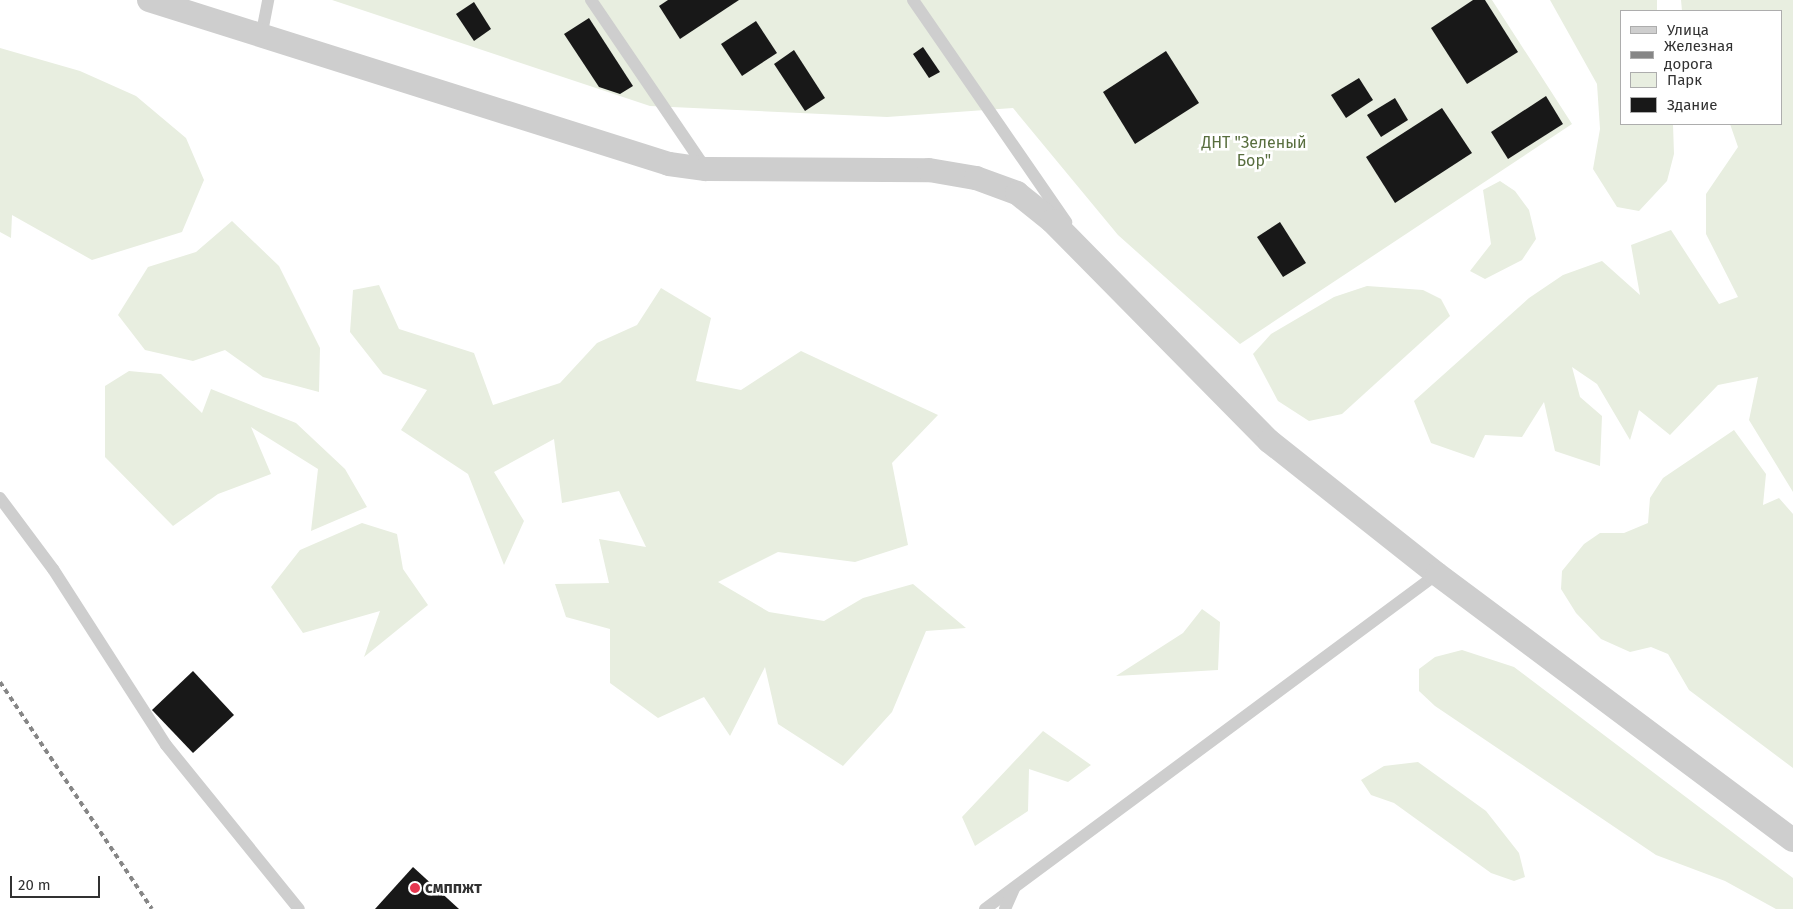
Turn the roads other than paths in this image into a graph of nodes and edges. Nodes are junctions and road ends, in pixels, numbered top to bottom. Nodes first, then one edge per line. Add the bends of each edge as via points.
1 (150, 0) edge
2 (268, 0) edge
3 (592, 0) edge
4 (913, 0) edge
5 (262, 32) junction
6 (706, 169) junction
7 (1094, 264) junction
8 (0, 498) edge
9 (1437, 574) junction
10 (1793, 840) edge
11 (1014, 887) junction
12 (299, 909) edge
13 (985, 909) edge
14 (1005, 909) edge

1 - 5 street
2 - 5 lane
3 - 6 lane
4 - 7 lane
5 - 6 street via 620,150 669,164
6 - 7 street via 901,169 976,178 1033,203
7 - 9 street via 1269,441
8 - 12 lane via 53,568 166,745
9 - 10 street
9 - 11 lane
11 - 13 lane
11 - 14 lane

